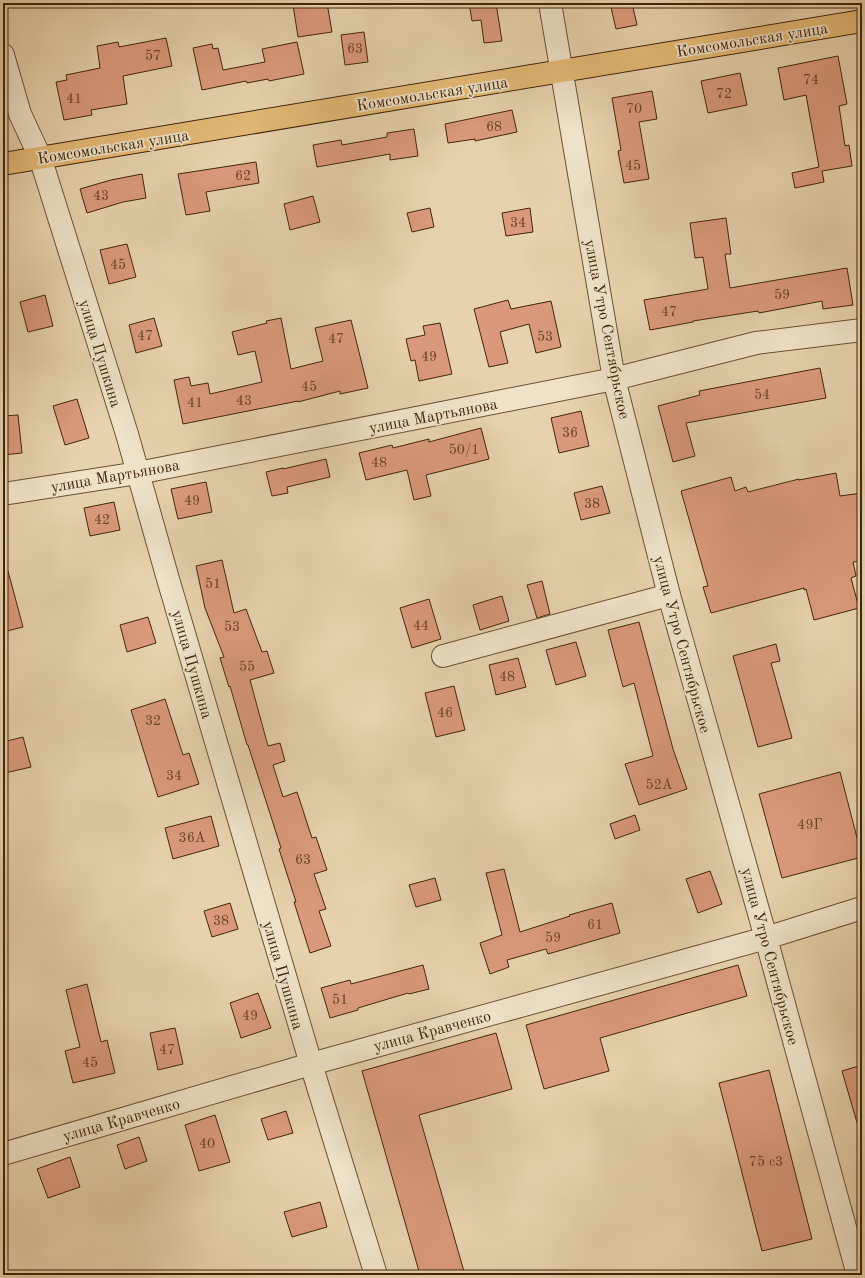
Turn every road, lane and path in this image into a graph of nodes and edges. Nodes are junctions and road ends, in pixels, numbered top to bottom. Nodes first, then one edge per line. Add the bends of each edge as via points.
1 (550, 3) edge
2 (862, 21) edge
3 (3, 55) edge
4 (563, 71) junction
5 (40, 158) junction
6 (3, 164) edge
7 (862, 330) edge
8 (614, 379) junction
9 (138, 473) junction
10 (3, 494) edge
11 (669, 595) junction
12 (443, 656) dead end
13 (862, 908) edge
14 (766, 938) junction
15 (311, 1064) junction
16 (3, 1154) edge
17 (376, 1275) edge
18 (858, 1275) edge

1 - 4 street, улица Утро Сентябрьское
2 - 4 main road, Комсомольская улица
3 - 5 street, улица Пушкина via 20,114
4 - 5 main road, Комсомольская улица
4 - 8 street, улица Утро Сентябрьское
5 - 6 main road, Комсомольская улица
5 - 9 street, улица Пушкина
7 - 8 street, улица Мартьянова via 756,343
8 - 9 street, улица Мартьянова
8 - 11 street, улица Утро Сентябрьское
9 - 10 street, улица Мартьянова
9 - 15 street, улица Пушкина
11 - 12 street
11 - 14 street, улица Утро Сентябрьское
13 - 14 street, улица Кравченко
14 - 15 street, улица Кравченко
14 - 18 street, улица Утро Сентябрьское
15 - 16 street, улица Кравченко
15 - 17 street, улица Пушкина

